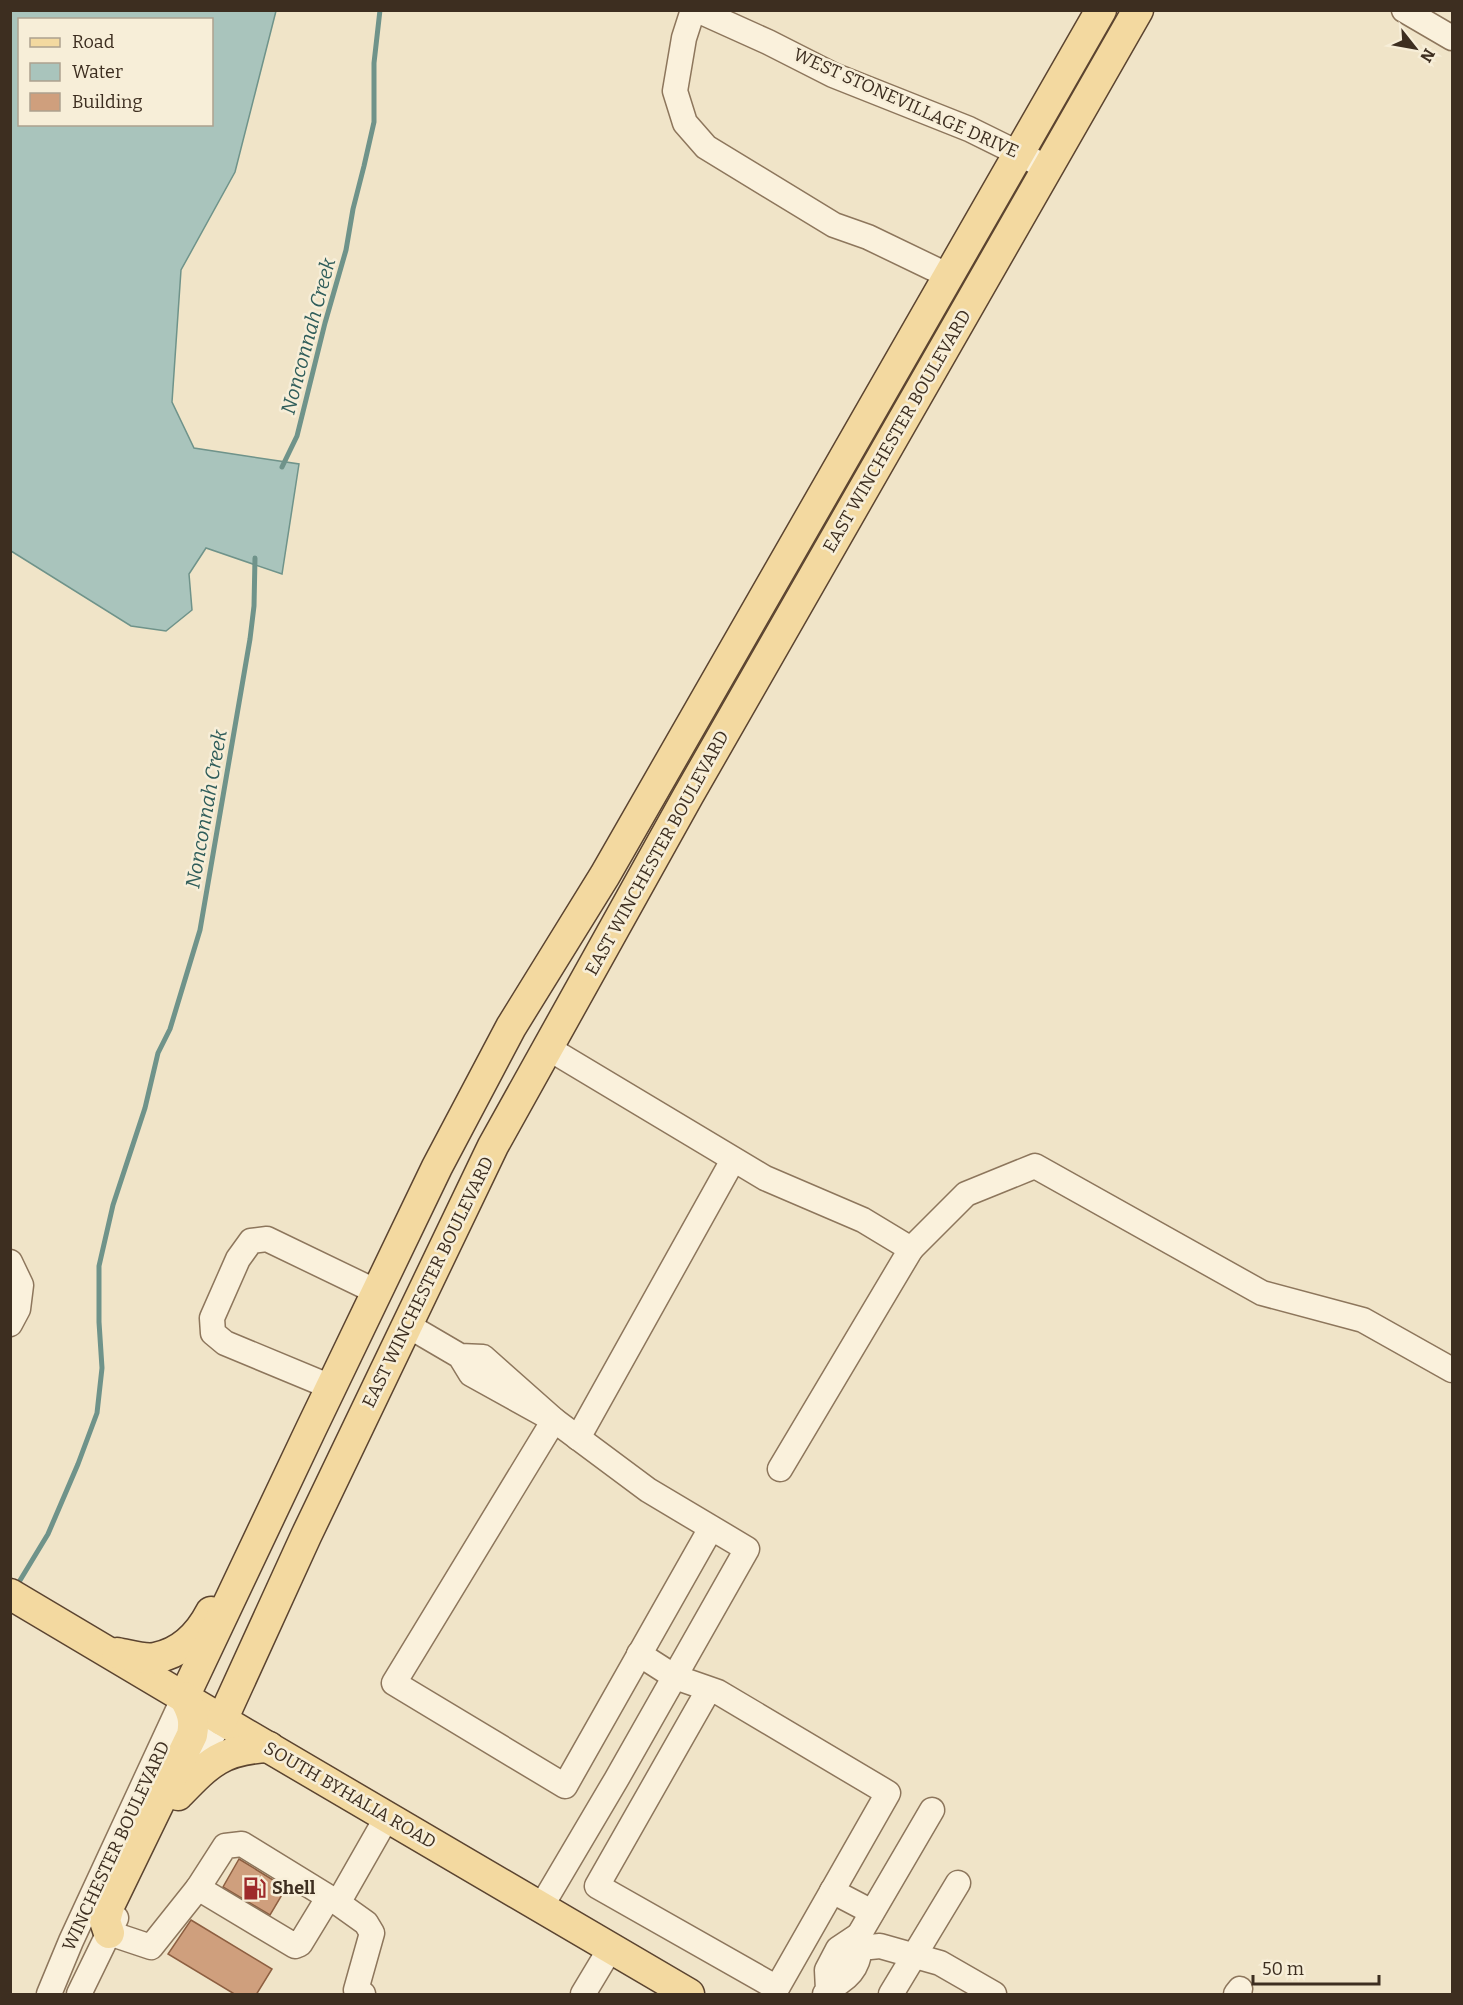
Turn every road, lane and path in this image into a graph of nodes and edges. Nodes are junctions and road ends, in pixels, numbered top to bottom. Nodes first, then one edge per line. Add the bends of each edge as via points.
1 (695, 10) edge
2 (1101, 10) edge
3 (1138, 10) edge
4 (1410, 12) edge
5 (1452, 38) edge
6 (1019, 153) junction
7 (1048, 168) junction
8 (949, 276) junction
9 (548, 1048) junction
10 (733, 1160) junction
11 (911, 1249) junction
12 (10, 1262) edge
13 (377, 1292) junction
14 (10, 1324) edge
15 (406, 1325) junction
16 (1452, 1370) edge
17 (331, 1387) junction
18 (554, 1420) junction
19 (311, 1429) junction
20 (578, 1438) junction
21 (780, 1468) dead end
22 (711, 1528) junction
23 (10, 1594) edge
24 (108, 1652) junction
25 (639, 1654) junction
26 (675, 1677) junction
27 (709, 1689) junction
28 (184, 1697) junction
29 (222, 1720) junction
30 (269, 1748) junction
31 (178, 1795) junction
32 (932, 1810) dead end
33 (387, 1816) junction
34 (958, 1883) dead end
35 (198, 1888) junction
36 (832, 1891) junction
37 (333, 1901) junction
38 (541, 1907) junction
39 (872, 1912) junction
40 (108, 1933) junction
41 (859, 1942) junction
42 (610, 1949) junction
43 (915, 1956) junction
44 (827, 1992) edge
45 (49, 1995) edge
46 (79, 1995) edge
47 (363, 1995) edge
48 (583, 1995) edge
49 (689, 1995) edge
50 (891, 1995) edge
51 (994, 1995) edge

1 - 6 street, WEST STONEVILLAGE DRIVE via 833,75
1 - 8 street via 684,38 675,91 685,123 706,147 834,225
2 - 6 main road, EAST WINCHESTER BOULEVARD
3 - 7 main road, EAST WINCHESTER BOULEVARD
4 - 5 street
6 - 7 street, WEST STONEVILLAGE DRIVE
6 - 8 main road, EAST WINCHESTER BOULEVARD
7 - 9 main road, EAST WINCHESTER BOULEVARD
8 - 13 main road, EAST WINCHESTER BOULEVARD via 605,875 511,1027
9 - 10 street
9 - 15 main road, EAST WINCHESTER BOULEVARD via 493,1146
10 - 11 street via 863,1220
10 - 20 street
11 - 16 street via 966,1194 1035,1166 1262,1293 1363,1320
11 - 21 street
12 - 14 street via 21,1285 18,1309
13 - 15 main road
13 - 17 main road, EAST WINCHESTER BOULEVARD
13 - 17 street via 267,1239 251,1241 238,1259 212,1318 213,1333 225,1343
15 - 18 street via 460,1356 471,1374
15 - 29 main road, EAST WINCHESTER BOULEVARD
17 - 19 main road, EAST WINCHESTER BOULEVARD
18 - 20 street
18 - 25 street via 394,1683 565,1786
19 - 24 main road via 299,1438 203,1629 181,1649 153,1659
19 - 28 main road, EAST WINCHESTER BOULEVARD
19 - 29 main road via 285,1516 207,1681 212,1712
20 - 22 street via 648,1490
22 - 25 street
22 - 26 street via 747,1549
23 - 24 main road, SOUTH BYHALIA ROAD
24 - 28 main road, SOUTH BYHALIA ROAD
25 - 26 street
26 - 27 street
26 - 38 street
27 - 36 street via 888,1792
27 - 36 street via 597,1886 777,1988
28 - 29 main road, SOUTH BYHALIA ROAD
28 - 40 main road via 192,1710 192,1735 110,1906 105,1921
28 - 45 street, WINCHESTER BOULEVARD
29 - 30 main road, SOUTH BYHALIA ROAD
29 - 31 street, WINCHESTER BOULEVARD
30 - 31 main road via 230,1752 215,1760
30 - 33 main road, SOUTH BYHALIA ROAD
31 - 40 street, WINCHESTER BOULEVARD
32 - 39 street
33 - 37 street
33 - 38 main road, SOUTH BYHALIA ROAD
34 - 43 street
35 - 37 street via 295,1946
35 - 37 street via 225,1846 242,1844
35 - 40 street via 151,1947
36 - 39 street
37 - 47 street via 366,1923 372,1934 356,1990
38 - 42 main road, SOUTH BYHALIA ROAD
39 - 41 street
40 - 46 street, WINCHESTER BOULEVARD
41 - 43 street
41 - 44 street via 838,1949 827,1970
42 - 48 street
42 - 49 main road, SOUTH BYHALIA ROAD
43 - 50 street
43 - 51 street via 940,1963

